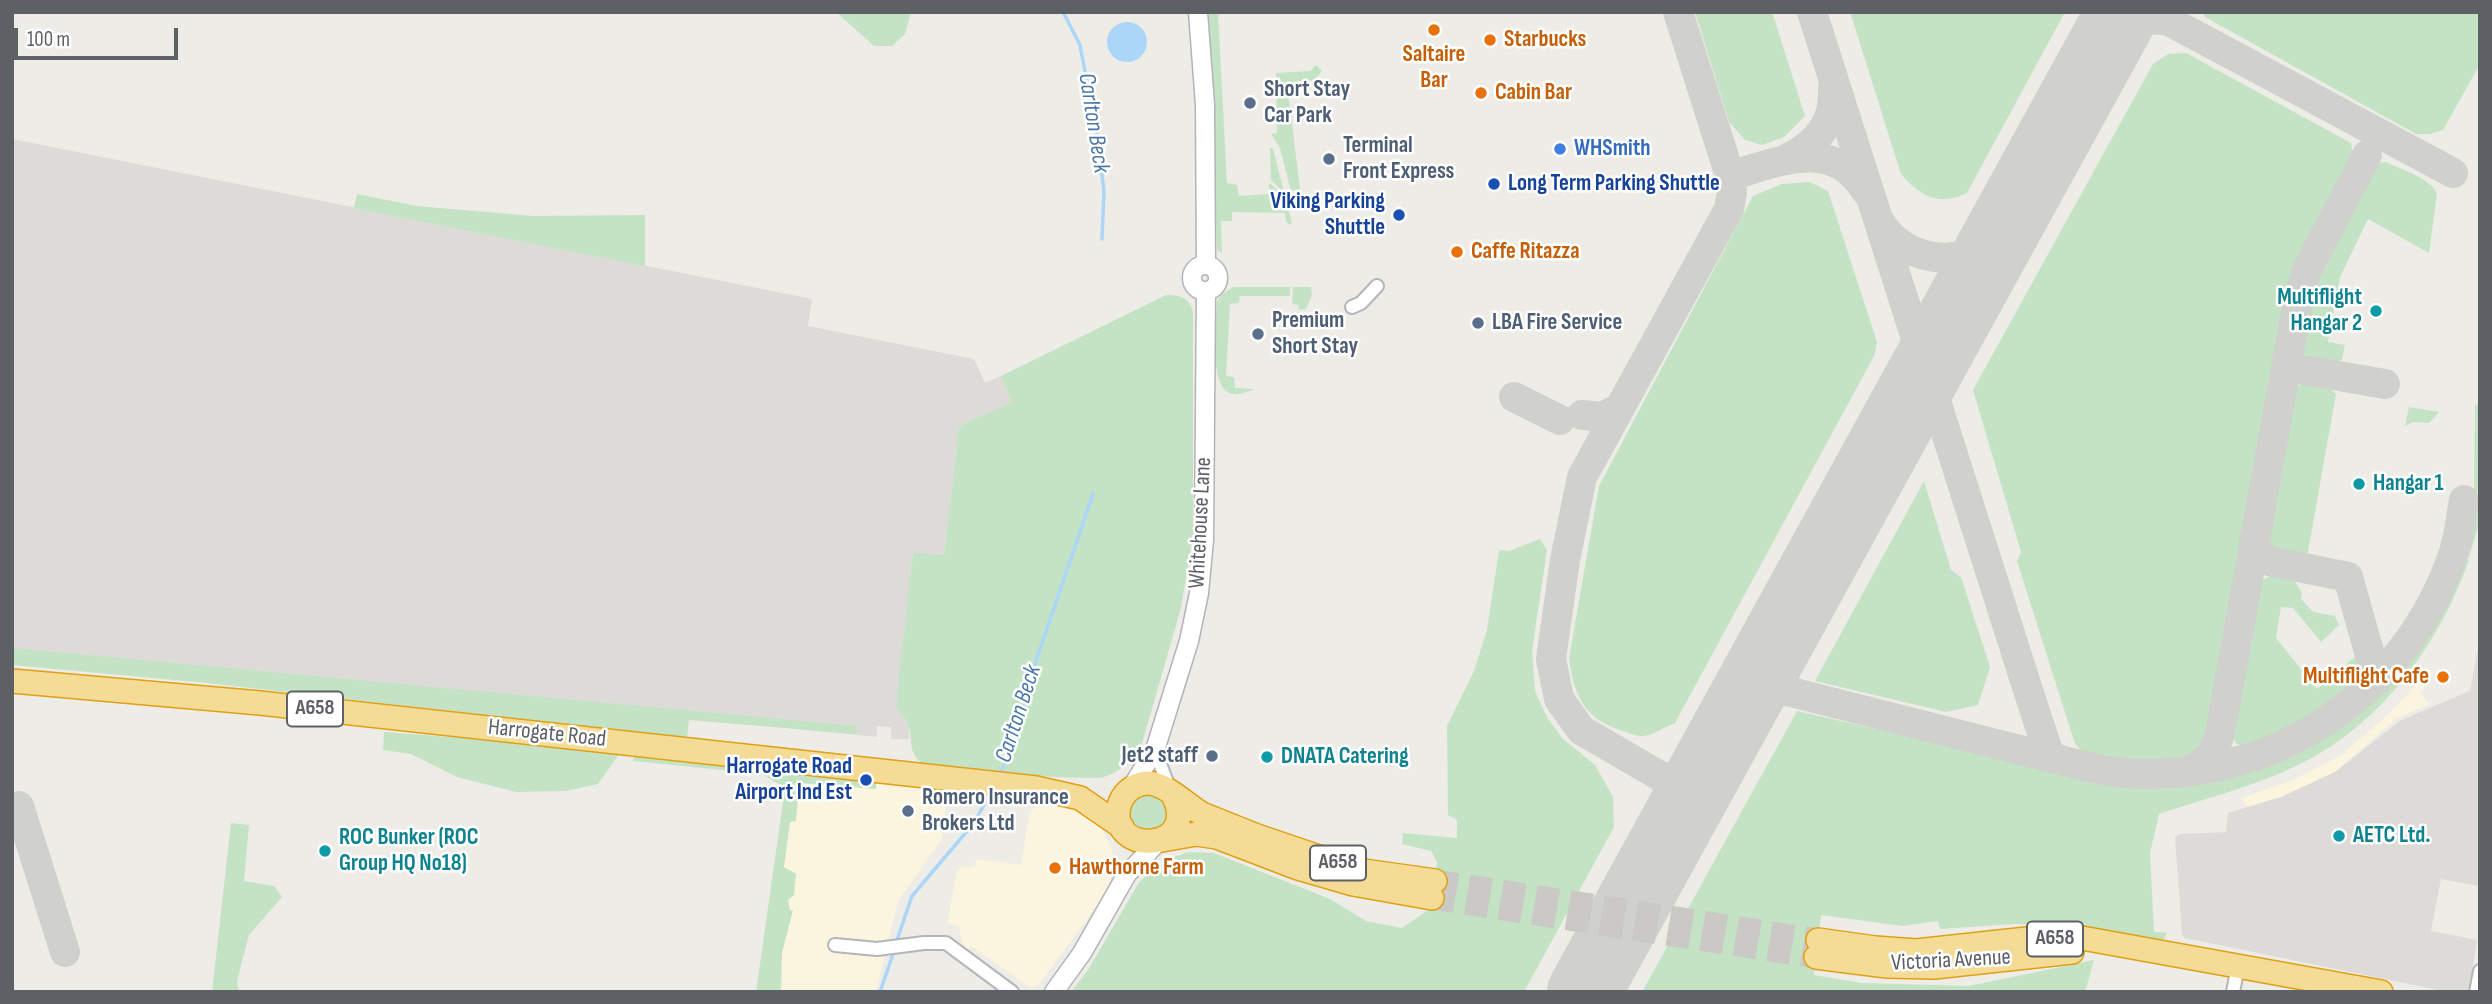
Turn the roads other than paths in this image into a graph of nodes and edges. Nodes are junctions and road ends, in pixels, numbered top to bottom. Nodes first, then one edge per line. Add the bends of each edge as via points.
1 (1198, 12) edge
2 (1377, 285) dead end
3 (1352, 307) dead end
4 (12, 681) edge
5 (1155, 750) junction
6 (1130, 789) junction
7 (1171, 793) junction
8 (1080, 798) junction
9 (1123, 829) junction
10 (1161, 840) junction
11 (1301, 861) junction
12 (1127, 874) junction
13 (1434, 890) tunnel mouth
14 (835, 946) dead end
15 (1817, 948) tunnel mouth
16 (2238, 966) junction
17 (2480, 971) edge
18 (1012, 992) edge
19 (1054, 992) edge
20 (2234, 992) edge
21 (2382, 992) edge
22 (2476, 992) edge

1 - 5 street, Whitehouse Lane via 1205,104 1206,265 1214,268 1218,280 1206,291 1204,540 1189,641
2 - 3 street
4 - 8 highway, Harrogate Road / A658 via 1036,788
5 - 6 street, Whitehouse Lane
5 - 7 street
6 - 7 highway via 1154,783
6 - 8 highway, Harrogate Road / A658
6 - 9 highway via 1119,807
7 - 10 highway via 1177,804 1176,825
7 - 11 highway, A658 via 1202,814
8 - 9 highway, Harrogate Road / A658
9 - 10 highway via 1137,841
9 - 12 street
10 - 11 highway, A658 via 1196,834 1217,837
10 - 12 street
11 - 13 highway, A658 via 1353,884
12 - 19 street
14 - 18 street via 877,949 947,943
15 - 16 highway, Victoria Avenue / A658 via 1916,950 2082,938
16 - 20 street
16 - 21 highway, Victoria Avenue / A658
17 - 22 street

